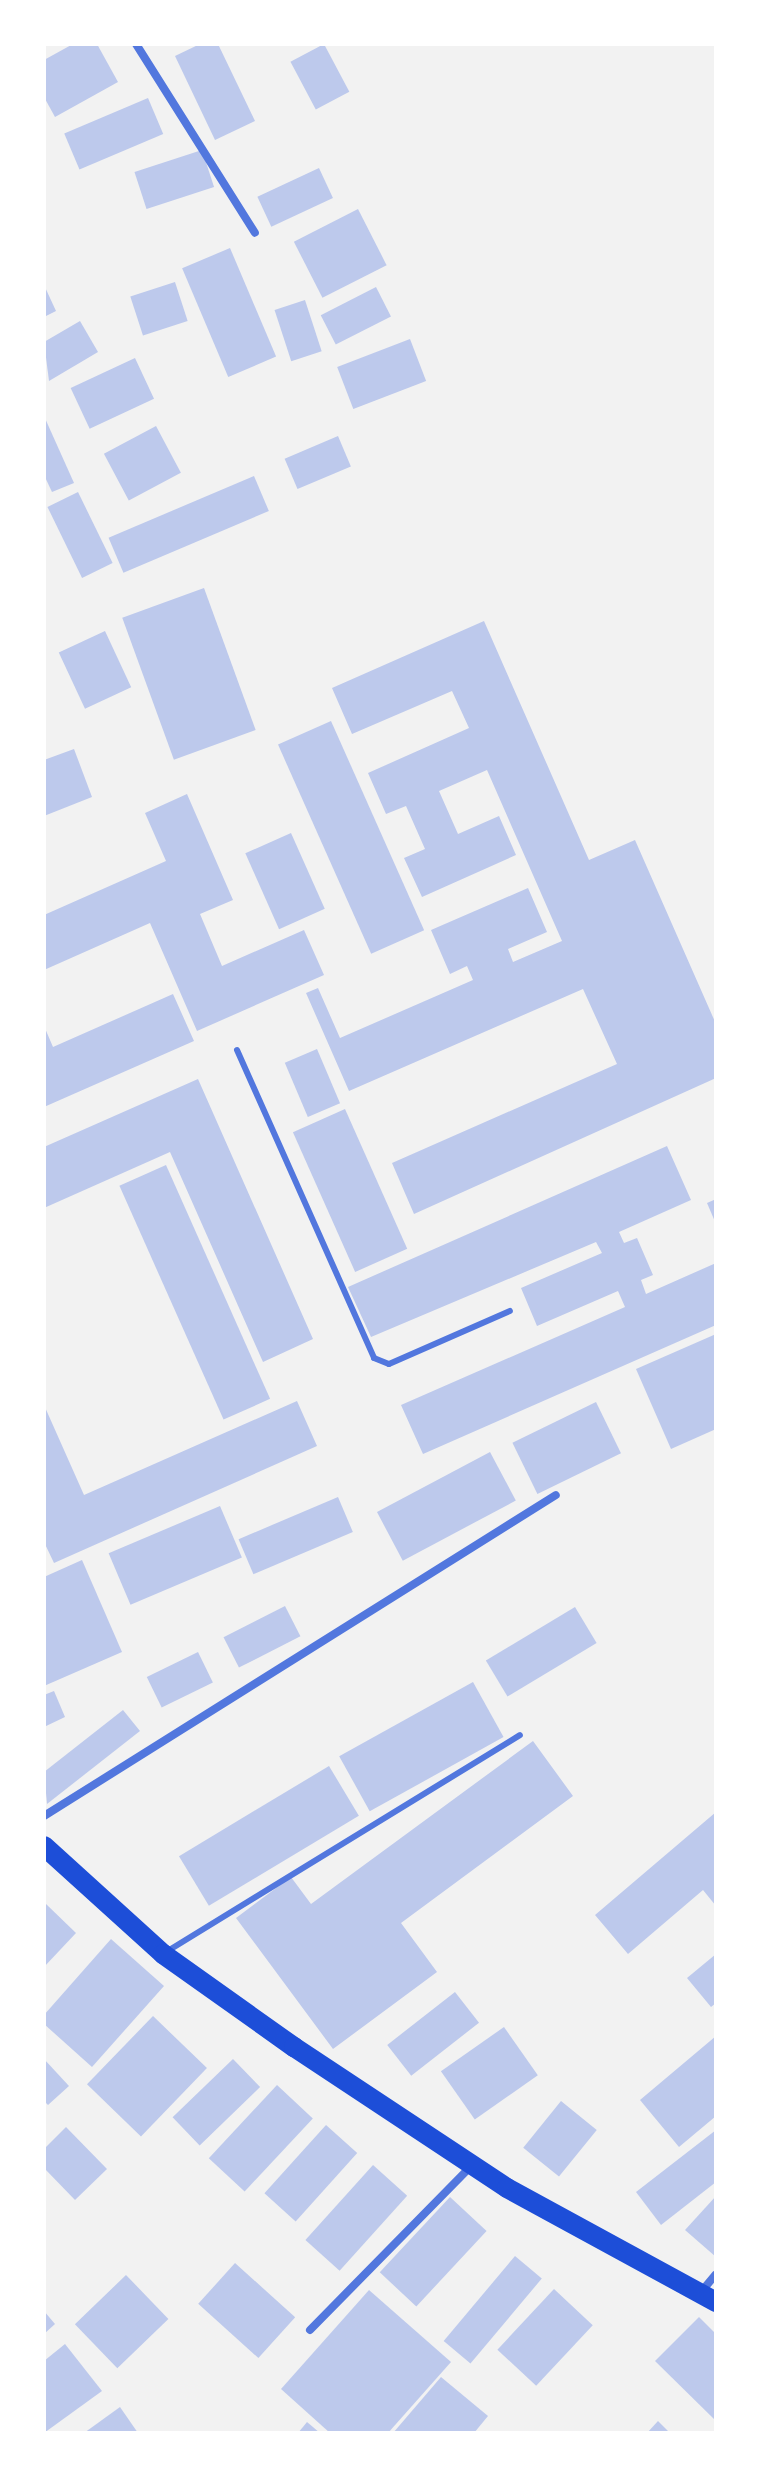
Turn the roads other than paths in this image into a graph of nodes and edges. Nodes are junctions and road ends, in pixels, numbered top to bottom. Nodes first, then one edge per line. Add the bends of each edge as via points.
1 (136, 44) edge
2 (255, 233) dead end
3 (237, 1050) dead end
4 (510, 1311) dead end
5 (556, 1495) dead end
6 (520, 1735) dead end
7 (44, 1816) edge
8 (44, 1846) edge
9 (163, 1954) junction
10 (471, 2166) junction
11 (716, 2274) edge
12 (708, 2298) edge
13 (310, 2330) dead end

1 - 2 street
3 - 4 lane via 374,1358 389,1364
5 - 7 street
6 - 9 lane
8 - 9 main road
9 - 10 main road
10 - 12 main road
10 - 13 street
11 - 12 street

